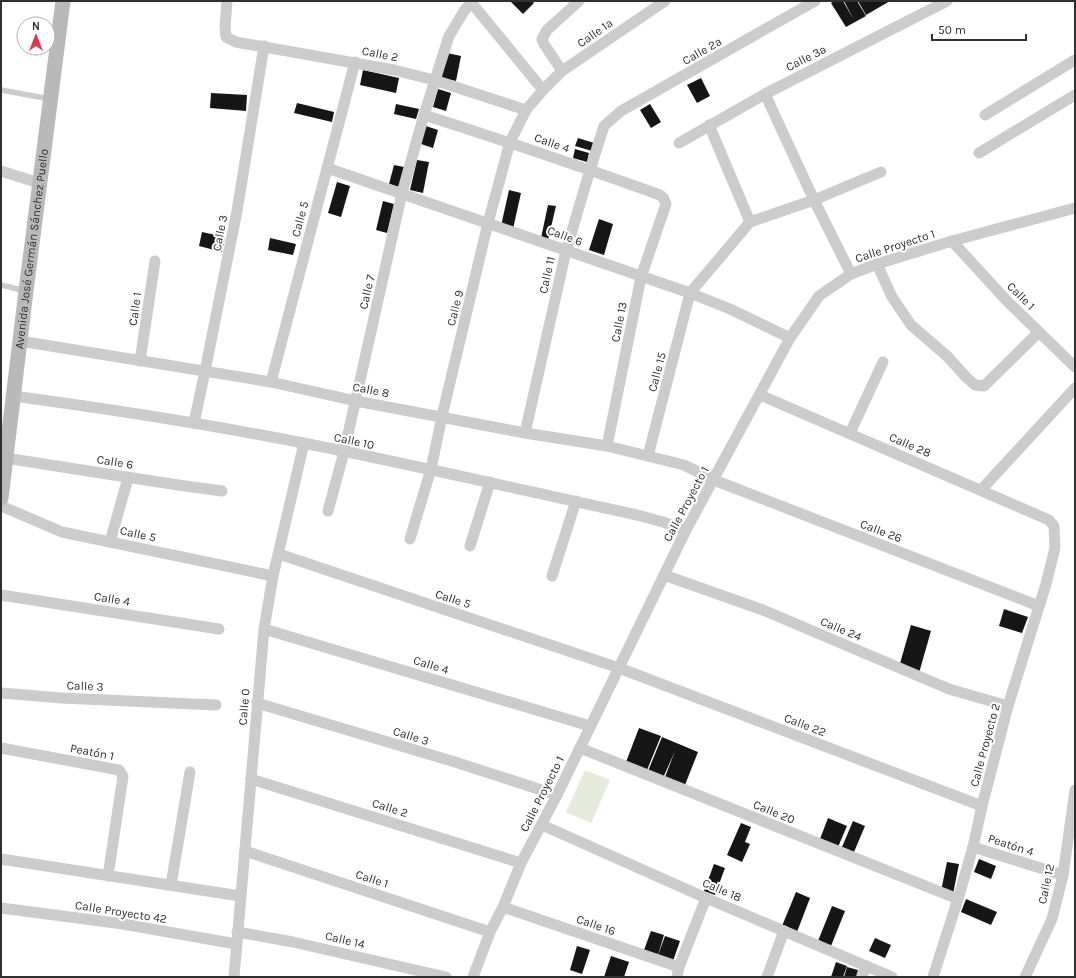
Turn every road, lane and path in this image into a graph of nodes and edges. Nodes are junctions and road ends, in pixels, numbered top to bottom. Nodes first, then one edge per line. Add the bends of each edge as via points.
1 (63, 1) edge
2 (227, 1) edge
3 (471, 1) edge
4 (579, 1) edge
5 (665, 1) edge
6 (815, 1) edge
7 (948, 1) edge
8 (264, 46) junction
9 (1075, 60) edge
10 (355, 62) junction
11 (562, 71) junction
12 (434, 80) junction
13 (1, 90) edge
14 (543, 90) junction
15 (765, 94) junction
16 (1075, 95) edge
17 (51, 99) junction
18 (526, 110) junction
19 (424, 114) junction
20 (985, 115) dead end
21 (709, 125) junction
22 (604, 126) joint
23 (510, 142) junction
24 (679, 143) dead end
25 (979, 153) dead end
26 (327, 168) junction
27 (590, 170) junction
28 (1, 171) edge
29 (881, 172) dead end
30 (39, 183) junction
31 (402, 193) junction
32 (814, 200) junction
33 (666, 204) joint
34 (1075, 208) edge
35 (750, 222) junction
36 (488, 223) junction
37 (952, 241) junction
38 (566, 251) junction
39 (155, 262) dead end
40 (877, 264) junction
41 (851, 274) junction
42 (641, 277) junction
43 (1, 285) edge
44 (26, 291) junction
45 (690, 293) junction
46 (1039, 332) junction
47 (790, 338) junction
48 (20, 341) junction
49 (140, 361) junction
50 (883, 362) dead end
51 (1075, 367) edge
52 (205, 371) junction
53 (271, 382) junction
54 (1075, 388) edge
55 (760, 394) junction
56 (13, 396) junction
57 (356, 401) junction
58 (442, 416) junction
59 (194, 423) junction
60 (525, 433) junction
61 (850, 433) junction
62 (304, 443) junction
63 (607, 446) junction
64 (344, 452) junction
65 (648, 456) junction
66 (5, 458) junction
67 (431, 470) junction
68 (128, 478) junction
69 (714, 480) junction
70 (490, 482) junction
71 (981, 490) junction
72 (222, 491) dead end
73 (1, 498) edge
74 (576, 501) junction
75 (1, 506) edge
76 (328, 511) dead end
77 (1049, 520) joint
78 (686, 530) junction
79 (410, 539) dead end
80 (110, 542) junction
81 (470, 546) dead end
82 (279, 554) junction
83 (664, 575) junction
84 (273, 576) junction
85 (552, 576) dead end
86 (1, 595) edge
87 (1039, 606) junction
88 (219, 629) dead end
89 (264, 629) junction
90 (619, 668) junction
91 (1, 693) edge
92 (257, 703) junction
93 (216, 705) dead end
94 (1008, 706) junction
95 (590, 726) junction
96 (1, 748) edge
97 (580, 748) junction
98 (190, 772) dead end
99 (251, 779) junction
100 (1075, 790) edge
101 (557, 795) junction
102 (982, 806) junction
103 (542, 825) junction
104 (973, 847) junction
105 (245, 851) junction
106 (1065, 856) junction
107 (1, 859) edge
108 (1075, 862) edge
109 (521, 863) junction
110 (1063, 875) junction
111 (108, 876) junction
112 (171, 885) junction
113 (240, 896) junction
114 (706, 898) junction
115 (958, 899) junction
116 (503, 907) junction
117 (1, 908) edge
118 (784, 931) junction
119 (237, 932) junction
120 (490, 932) junction
121 (236, 944) junction
122 (866, 966) junction
123 (678, 972) edge
124 (441, 976) edge
125 (1030, 976) edge
126 (234, 977) edge
127 (473, 977) edge
128 (768, 977) edge
129 (862, 977) edge
130 (892, 977) edge
131 (933, 977) edge

1 - 17 main road, Avenida José Germán Sánchez Puello
2 - 8 street, Calle 2 via 226,37 236,42
3 - 12 street, Calle 7 via 449,36
3 - 14 street
4 - 11 street via 547,30 542,38
5 - 11 street, Calle 1ª
6 - 22 street, Calle 2ª via 621,111
7 - 15 street, Calle 3ª
8 - 10 street, Calle 2
8 - 52 street, Calle 3 via 237,211
9 - 20 street
10 - 12 street, Calle 2
10 - 26 street, Calle 5
11 - 14 street, Calle 1ª
12 - 18 street, Calle 2
12 - 19 street, Calle 7
13 - 17 lane
14 - 18 street, Calle 9
15 - 21 street, Calle 3ª
15 - 32 street
16 - 25 street
17 - 30 main road, Avenida José Germán Sánchez Puello
18 - 23 street, Calle 9
19 - 23 street, Calle 4
19 - 31 street, Calle 7
21 - 24 street, Calle 3ª
21 - 35 street
22 - 27 street, Calle 11
23 - 27 street, Calle 4
23 - 36 street, Calle 9
26 - 31 street, Calle 6
26 - 53 street, Calle 5
27 - 33 street, Calle 4 via 660,196
27 - 38 street, Calle 11
28 - 30 street
29 - 32 street
30 - 44 main road, Avenida José Germán Sánchez Puello
31 - 36 street, Calle 6
31 - 57 street, Calle 7
32 - 35 street
32 - 41 street
33 - 42 street, Calle 13
34 - 37 street, Calle Proyecto 1
35 - 45 street
36 - 38 street, Calle 6
36 - 58 street, Calle 9
37 - 40 street, Calle Proyecto 1
37 - 46 street, Calle 1
38 - 42 street, Calle 6
38 - 60 street, Calle 11
39 - 49 street, Calle 1
40 - 41 street, Calle Proyecto 1
40 - 46 street via 892,297 912,325 975,385 984,386
41 - 47 street, Calle Proyecto 1 via 819,296
42 - 45 street, Calle 6
42 - 63 street, Calle 13
43 - 44 lane
44 - 48 main road, Avenida José Germán Sánchez Puello
45 - 47 street, Calle 6
45 - 65 street, Calle 15
46 - 51 street, Calle 1
47 - 55 street, Calle Proyecto 1
48 - 49 street, Calle 8
48 - 56 main road, Avenida José Germán Sánchez Puello
49 - 52 street, Calle 8
50 - 61 street
52 - 53 street, Calle 8
52 - 59 street, Calle 3
53 - 57 street, Calle 8
54 - 71 street
55 - 61 street, Calle 28
55 - 69 street, Calle Proyecto 1
56 - 59 street, Calle 10
56 - 66 main road, Avenida José Germán Sánchez Puello
57 - 58 street, Calle 8
57 - 64 street, Calle 7
58 - 60 street, Calle 8
58 - 67 street, Calle 9
59 - 62 street, Calle 10
60 - 63 street, Calle 8
61 - 71 street, Calle 28
62 - 64 street, Calle 10
62 - 82 street, Calle 0
63 - 65 street, Calle 8
64 - 67 street, Calle 10
64 - 76 street, Calle 7
65 - 69 street, Calle 8 via 684,465
66 - 68 street, Calle 6
66 - 73 main road, Avenida José Germán Sánchez Puello
67 - 70 street, Calle 10
67 - 79 street, Calle 9
68 - 72 street, Calle 6
68 - 80 street
69 - 78 street, Calle Proyecto 1
69 - 87 street, Calle 26
70 - 74 street, Calle 10
70 - 81 street
71 - 77 street, Calle 28
74 - 78 street, Calle 10 via 650,518
74 - 85 street
75 - 80 street, Calle 5 via 62,532
77 - 87 street, Calle Proyecto 2 via 1054,526 1055,548
78 - 83 street, Calle Proyecto 1
80 - 84 street, Calle 5
82 - 84 street, Calle 0
82 - 90 street, Calle 5
83 - 90 street, Calle Proyecto 1
83 - 94 street, Calle 24 via 763,610 949,689
84 - 89 street, Calle 0
86 - 88 street, Calle 4
87 - 94 street, Calle Proyecto 2
89 - 92 street, Calle 0
89 - 95 street, Calle 4
90 - 95 street, Calle Proyecto 1
90 - 102 street, Calle 22
91 - 93 street, Calle 3
92 - 99 street, Calle 0
92 - 101 street, Calle 3
94 - 102 street, Calle Proyecto 2
95 - 97 street, Calle Proyecto 1
96 - 111 street, Peatón 1 via 119,770 122,773
97 - 101 street, Calle Proyecto 1
97 - 115 street, Calle 20
98 - 112 street
99 - 105 street, Calle 0
99 - 109 street, Calle 2
100 - 106 street, Calle 12
101 - 103 street, Calle Proyecto 1
102 - 104 street, Calle Proyecto 2
103 - 109 street, Calle Proyecto 1
103 - 114 street, Calle 18
104 - 110 street, Peatón 4
104 - 115 street, Calle Proyecto 2
105 - 113 street, Calle 0
105 - 120 street, Calle 1
106 - 108 street
106 - 110 street, Calle 12
107 - 111 street
109 - 116 street, Calle Proyecto 1
110 - 125 street, Calle 12 via 1052,919
111 - 112 street
112 - 113 street
113 - 119 street, Calle 0
114 - 118 street, Calle 18
114 - 123 street
115 - 131 street, Calle Proyecto 2
116 - 120 street, Calle Proyecto 1
116 - 123 street, Calle 16
117 - 121 street, Calle Proyecto 42 via 123,924
118 - 122 street, Calle 18
118 - 128 street
119 - 121 street, Calle 0
119 - 124 street, Calle 14 via 293,942
120 - 127 street, Calle Proyecto 1
121 - 126 street, Calle 0
122 - 129 street
122 - 130 street, Calle 18

